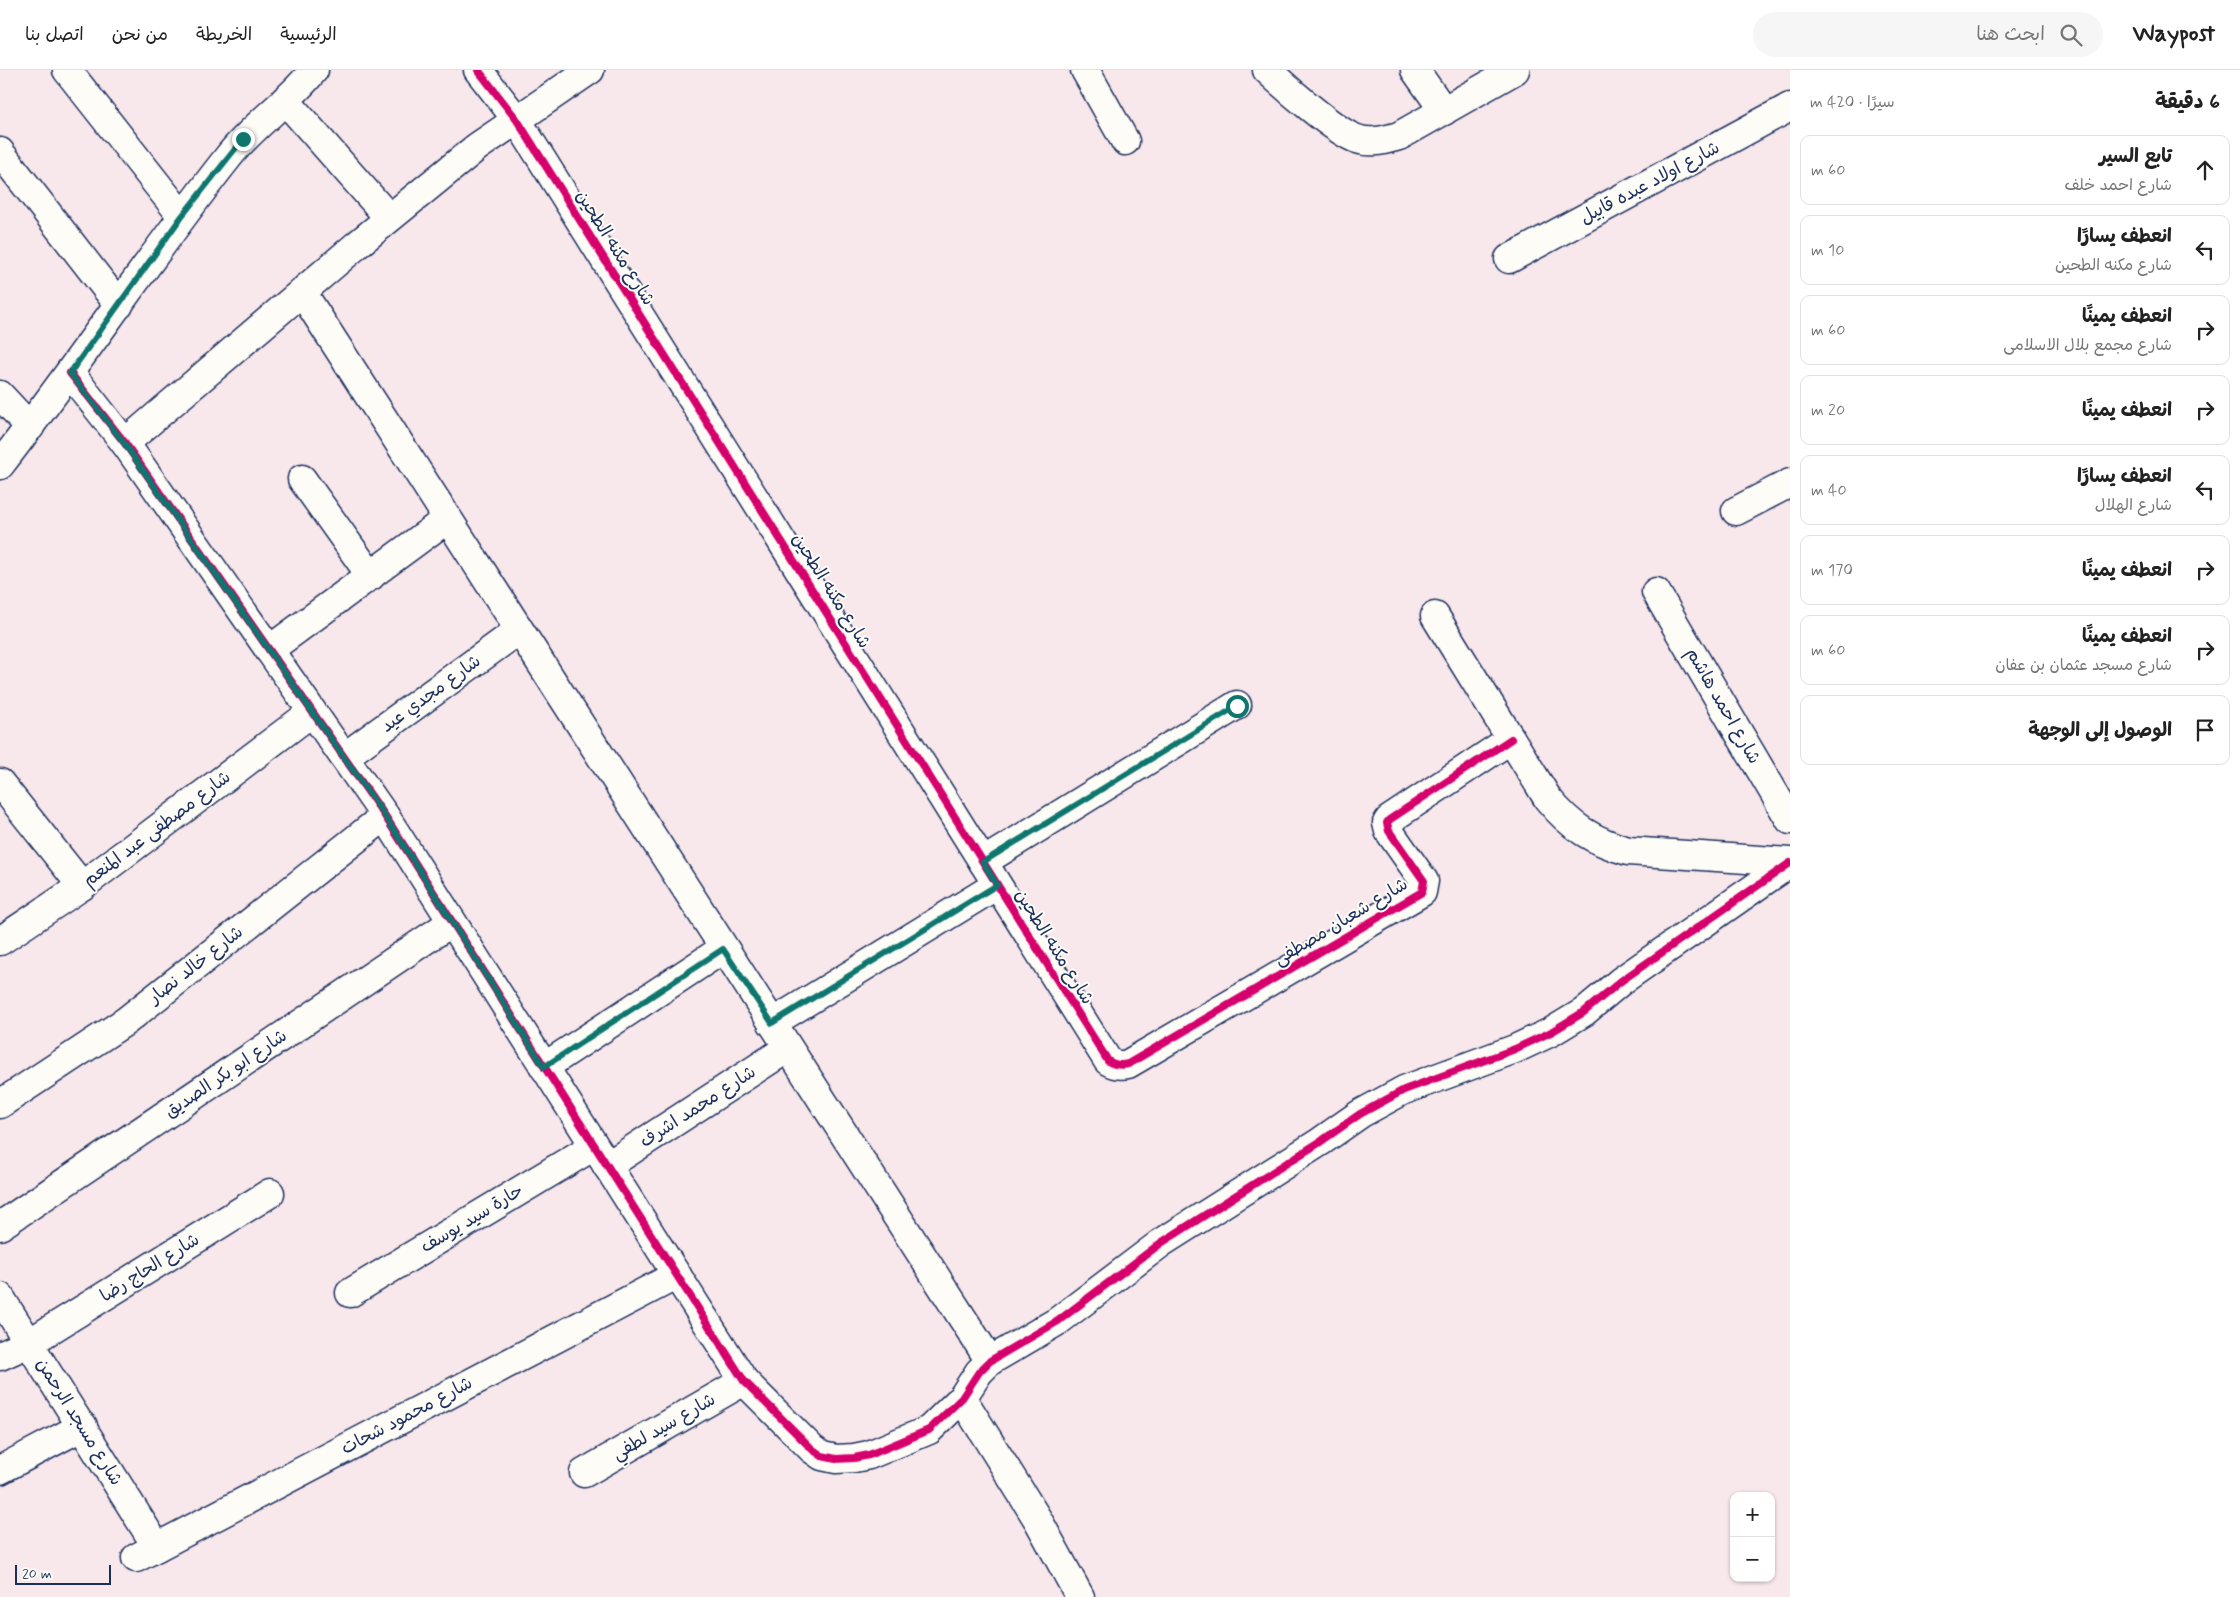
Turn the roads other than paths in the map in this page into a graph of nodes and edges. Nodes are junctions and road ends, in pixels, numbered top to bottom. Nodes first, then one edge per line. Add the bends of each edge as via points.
1 (67, 70) edge
2 (314, 70) edge
3 (478, 70) edge
4 (590, 70) edge
5 (1085, 70) edge
6 (1267, 70) edge
7 (1415, 70) edge
8 (1515, 70) edge
9 (285, 100) junction
10 (1790, 107) edge
11 (1444, 110) junction
12 (516, 120) junction
13 (1125, 142) dead end
14 (0, 152) edge
15 (182, 216) junction
16 (389, 218) junction
17 (1509, 259) dead end
18 (302, 292) junction
19 (119, 305) junction
20 (70, 373) junction
21 (0, 395) edge
22 (30, 427) junction
23 (124, 443) junction
24 (0, 465) edge
25 (302, 479) dead end
26 (1790, 484) edge
27 (1736, 511) dead end
28 (448, 519) junction
29 (371, 576) junction
30 (1656, 592) dead end
31 (1436, 616) dead end
32 (519, 630) junction
33 (269, 650) junction
34 (1237, 706) dead end
35 (312, 712) junction
36 (1511, 739) junction
37 (344, 757) junction
38 (0, 783) edge
39 (385, 816) junction
40 (1790, 820) edge
41 (983, 862) junction
42 (1790, 862) edge
43 (997, 885) junction
44 (82, 886) junction
45 (452, 922) junction
46 (0, 941) edge
47 (723, 949) junction
48 (772, 1023) junction
49 (788, 1048) junction
50 (1128, 1064) joint
51 (544, 1067) junction
52 (0, 1104) edge
53 (601, 1156) junction
54 (270, 1193) dead end
55 (0, 1226) edge
56 (677, 1274) junction
57 (350, 1293) dead end
58 (0, 1297) edge
59 (29, 1343) junction
60 (0, 1356) edge
61 (990, 1361) junction
62 (744, 1381) junction
63 (962, 1398) junction
64 (83, 1426) junction
65 (0, 1470) edge
66 (584, 1473) dead end
67 (147, 1553) joint
68 (1080, 1597) edge

1 - 15 street
2 - 9 street
3 - 12 street, شارع مكنه الطحين
4 - 12 street
5 - 13 street
6 - 11 street via 1337,128 1356,139 1377,142 1399,136
7 - 11 street
8 - 11 street
9 - 15 street via 243,139
9 - 16 street
10 - 17 street, شارع اولاد عبده قابيل
12 - 16 street
12 - 41 street, شارع مكنه الطحين
14 - 19 street
15 - 19 street
16 - 18 street
18 - 23 street
18 - 28 street
19 - 20 street
20 - 22 street
20 - 23 street
21 - 22 street
22 - 24 street
23 - 33 street
25 - 29 street
26 - 27 street
28 - 29 street
28 - 32 street
29 - 33 street
30 - 40 street, شارع احمد هاشم
31 - 36 street
32 - 37 street, شارع مجدي عيد
32 - 47 street
33 - 35 street
34 - 41 street
35 - 37 street
35 - 44 street, شارع مصطفى عبد المنعم
36 - 42 street via 1565,820 1606,845 1628,851
36 - 50 street, شارع شعبان مصطفى via 1387,823 1424,881 1422,892
37 - 39 street
38 - 44 street
39 - 45 street
39 - 52 street, شارع خالد نصار via 126,1021
41 - 43 street, شارع مكنه الطحين
42 - 61 street via 1621,981 1584,1012 1515,1049 1412,1087 1360,1114 1161,1243 1058,1321
43 - 48 street
43 - 50 street, شارع مكنه الطحين via 1108,1061 1121,1066
44 - 46 street, شارع مصطفى عبد المنعم
45 - 51 street
45 - 55 street, شارع ابو بكر الصديق
47 - 48 street
47 - 51 street
48 - 49 street
49 - 53 street, شارع محمد اشرف
49 - 61 street
51 - 53 street
53 - 56 street
53 - 57 street, حارة سيد يوسف
54 - 59 street, شارع الحاج رضا
56 - 62 street
56 - 67 street, شارع محمود شحات
58 - 59 street, شارع مسجد الرحمن
59 - 60 street, شارع الحاج رضا
59 - 64 street, شارع مسجد الرحمن
61 - 63 street
62 - 63 street via 812,1449 822,1456 836,1459 869,1455 912,1439 929,1430
62 - 66 street, شارع سيد لطفي
63 - 68 street via 1038,1520
64 - 65 street
64 - 67 street, شارع مسجد الرحمن

